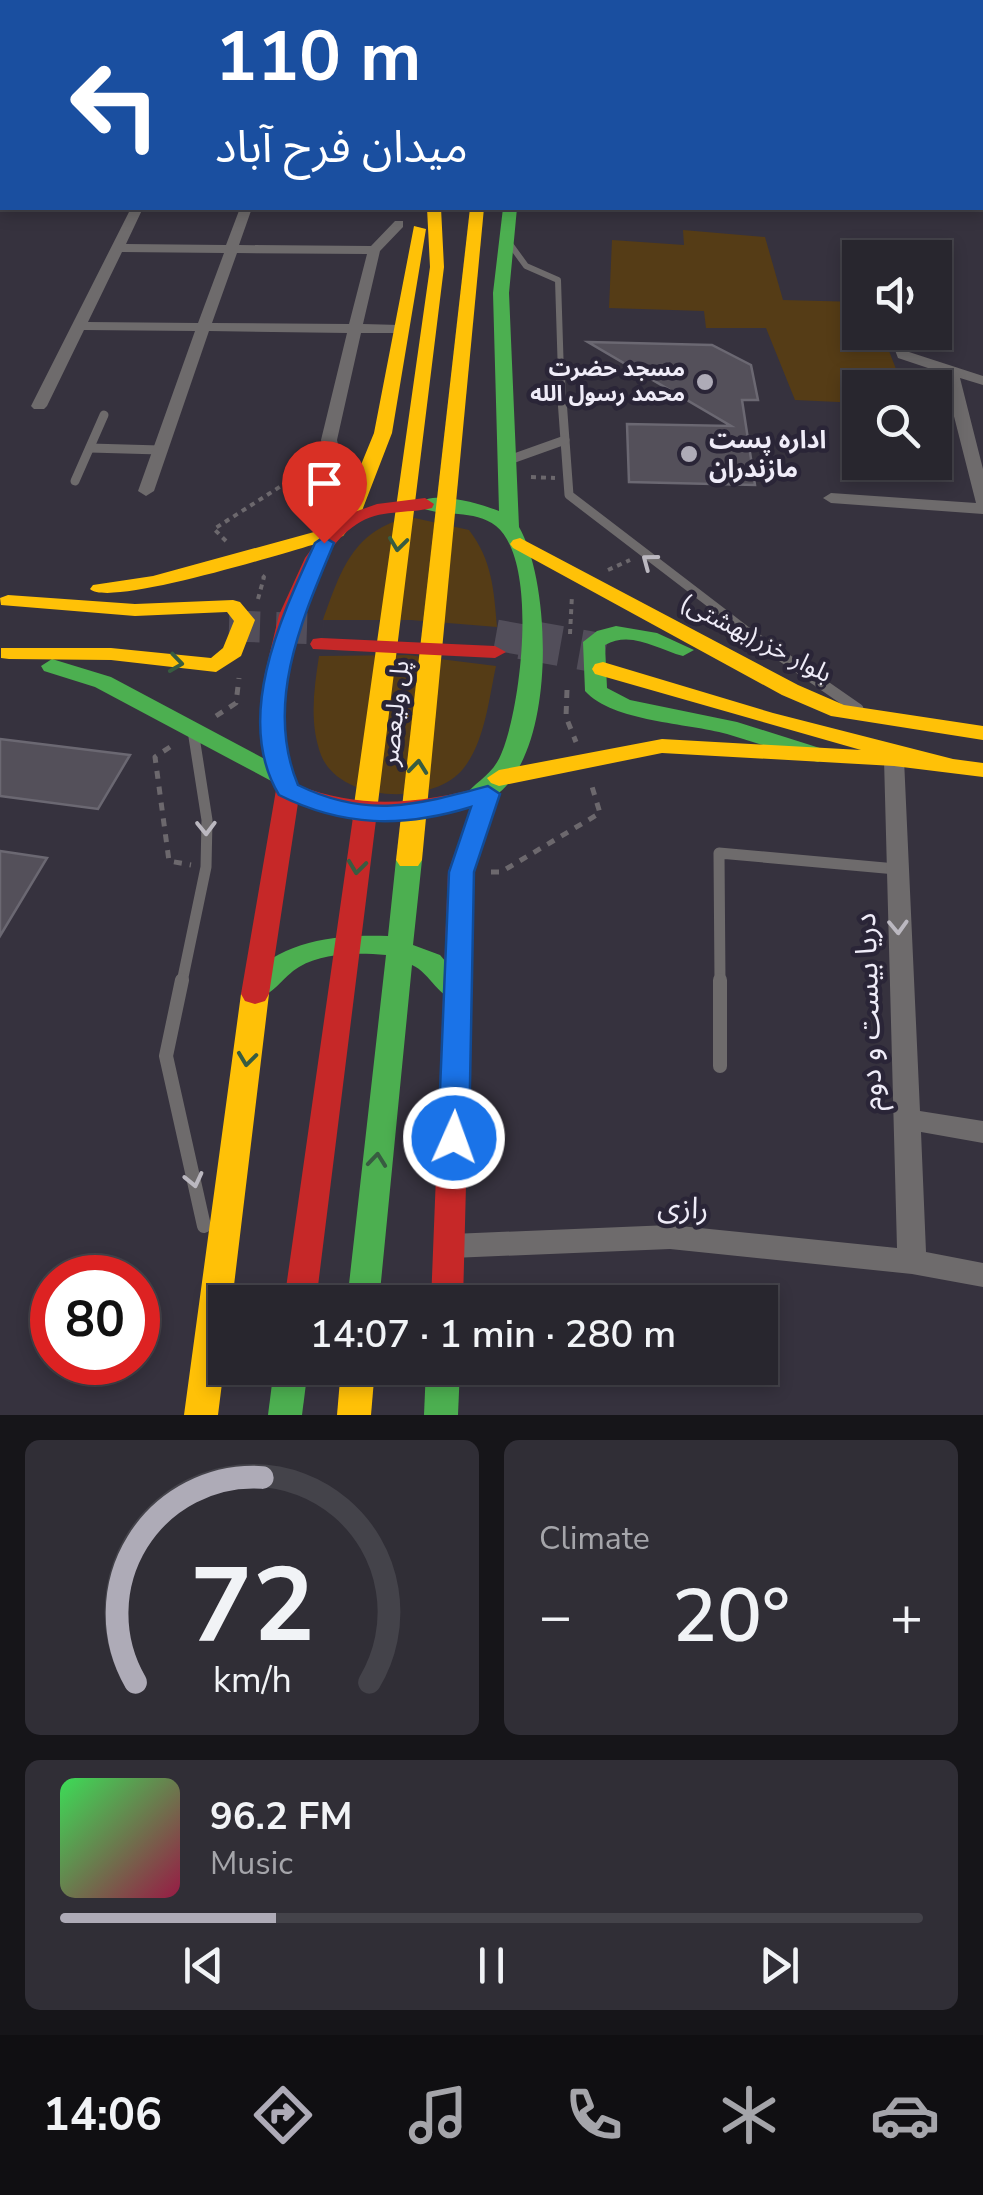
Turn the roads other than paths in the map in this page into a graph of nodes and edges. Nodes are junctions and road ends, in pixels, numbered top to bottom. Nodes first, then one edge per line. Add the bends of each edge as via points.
1 (136, 210) edge
2 (245, 210) edge
3 (424, 210) edge
4 (434, 210) edge
5 (455, 210) edge
6 (477, 210) edge
7 (500, 210) edge
8 (510, 210) edge
9 (400, 216) edge
10 (506, 237) junction
11 (117, 248) junction
12 (232, 249) junction
13 (374, 250) junction
14 (437, 268) junction
15 (410, 274) junction
16 (502, 294) junction
17 (78, 326) junction
18 (204, 327) junction
19 (355, 328) junction
20 (400, 329) junction
21 (901, 350) edge
22 (950, 370) edge
23 (952, 371) edge
24 (952, 378) edge
25 (983, 381) edge
26 (39, 406) dead end
27 (104, 415) dead end
28 (383, 432) junction
29 (565, 440) junction
30 (90, 448) junction
31 (160, 450) junction
32 (508, 460) junction
33 (75, 482) dead end
34 (146, 491) dead end
35 (831, 498) dead end
36 (983, 500) edge
37 (983, 509) edge
38 (342, 527) junction
39 (515, 536) junction
40 (3, 606) edge
41 (322, 637) tunnel mouth
42 (496, 644) tunnel mouth
43 (3, 646) edge
44 (790, 690) junction
45 (840, 710) junction
46 (871, 718) junction
47 (193, 732) junction
48 (983, 733) edge
49 (818, 755) junction
50 (894, 759) junction
51 (956, 767) junction
52 (983, 770) edge
53 (286, 784) junction
54 (494, 786) junction
55 (896, 869) junction
56 (256, 990) junction
57 (458, 992) junction
58 (720, 1066) dead end
59 (906, 1119) junction
60 (983, 1132) edge
61 (450, 1246) junction
62 (912, 1262) junction
63 (983, 1275) edge
64 (217, 1285) edge
65 (220, 1285) edge
66 (302, 1285) edge
67 (366, 1285) edge
68 (448, 1285) edge
69 (208, 1367) edge
70 (289, 1385) edge
71 (357, 1385) edge
72 (442, 1385) edge
73 (201, 1415) edge
74 (285, 1415) edge
75 (354, 1415) edge
76 (441, 1415) edge

1 - 11 street
2 - 12 street
3 - 15 main road
4 - 14 main road
5 - 14 main road
67 -> 6 main road, پل ولیعصر
7 - 10 main road
8 - 10 main road
9 - 13 street
9 - 15 main road
10 - 16 main road
10 - 29 lane via 526,266 558,280
11 - 12 street
11 - 17 street
12 - 13 street
12 - 18 street
13 - 19 street
14 -> 66 main road, پل ولیعصر
15 - 20 main road
16 - 28 main road via 480,438 466,450 425,456 398,449
16 - 32 main road
17 - 18 street
17 - 26 street
18 - 19 street
18 - 31 street
19 - 20 street
19 - 38 street via 328,440
20 - 28 main road
21 - 22 street
23 - 25 street
24 - 36 street
27 - 30 lane
28 - 38 main road
29 - 32 lane
46 -> 29 lane via 723,616 569,495
30 - 31 lane
30 - 33 lane
31 - 34 street
32 - 39 main road
35 - 37 street
38 - 39 main road via 386,507 425,504 461,506
38 - 40 main road via 154,582
38 - 53 main road via 311,565 278,672 272,726
39 - 44 main road, بلوار خزر(بهشتی)
39 - 54 main road via 532,607 532,648 526,709 508,766
40 - 43 main road via 226,633
43 -> 40 main road via 216,664 234,652 244,620 233,606 218,604 135,610
41 - 42 main road
43 - 47 main road via 103,682
44 - 45 main road, بلوار خزر(بهشتی)
44 - 49 main road via 639,634 616,630 594,642 594,682 602,697
45 - 46 main road, بلوار خزر(بهشتی)
45 - 51 main road via 604,662 765,718
46 - 48 main road, بلوار خزر(بهشتی)
47 - 53 main road
47 -> 64 lane via 208,820 206,868 166,1056
49 - 50 main road
49 - 54 main road via 662,746
50 - 51 main road
50 - 55 street, دریا بیست و دوم
51 - 52 main road
53 - 54 main road via 326,808 376,816 435,810
53 - 56 main road
54 - 57 main road via 462,872
55 - 58 lane via 719,853
55 -> 59 street, دریا بیست و دوم
56 - 57 main road via 290,960 337,945 387,945 430,962
56 -> 65 main road
57 - 61 main road
59 - 60 street
59 - 62 street, دریا بیست و دوم
61 - 62 street, رازی via 670,1237
61 - 68 main road
62 - 63 street, رازی
69 - 73 main road
70 - 74 main road
71 - 75 main road
72 - 76 main road

